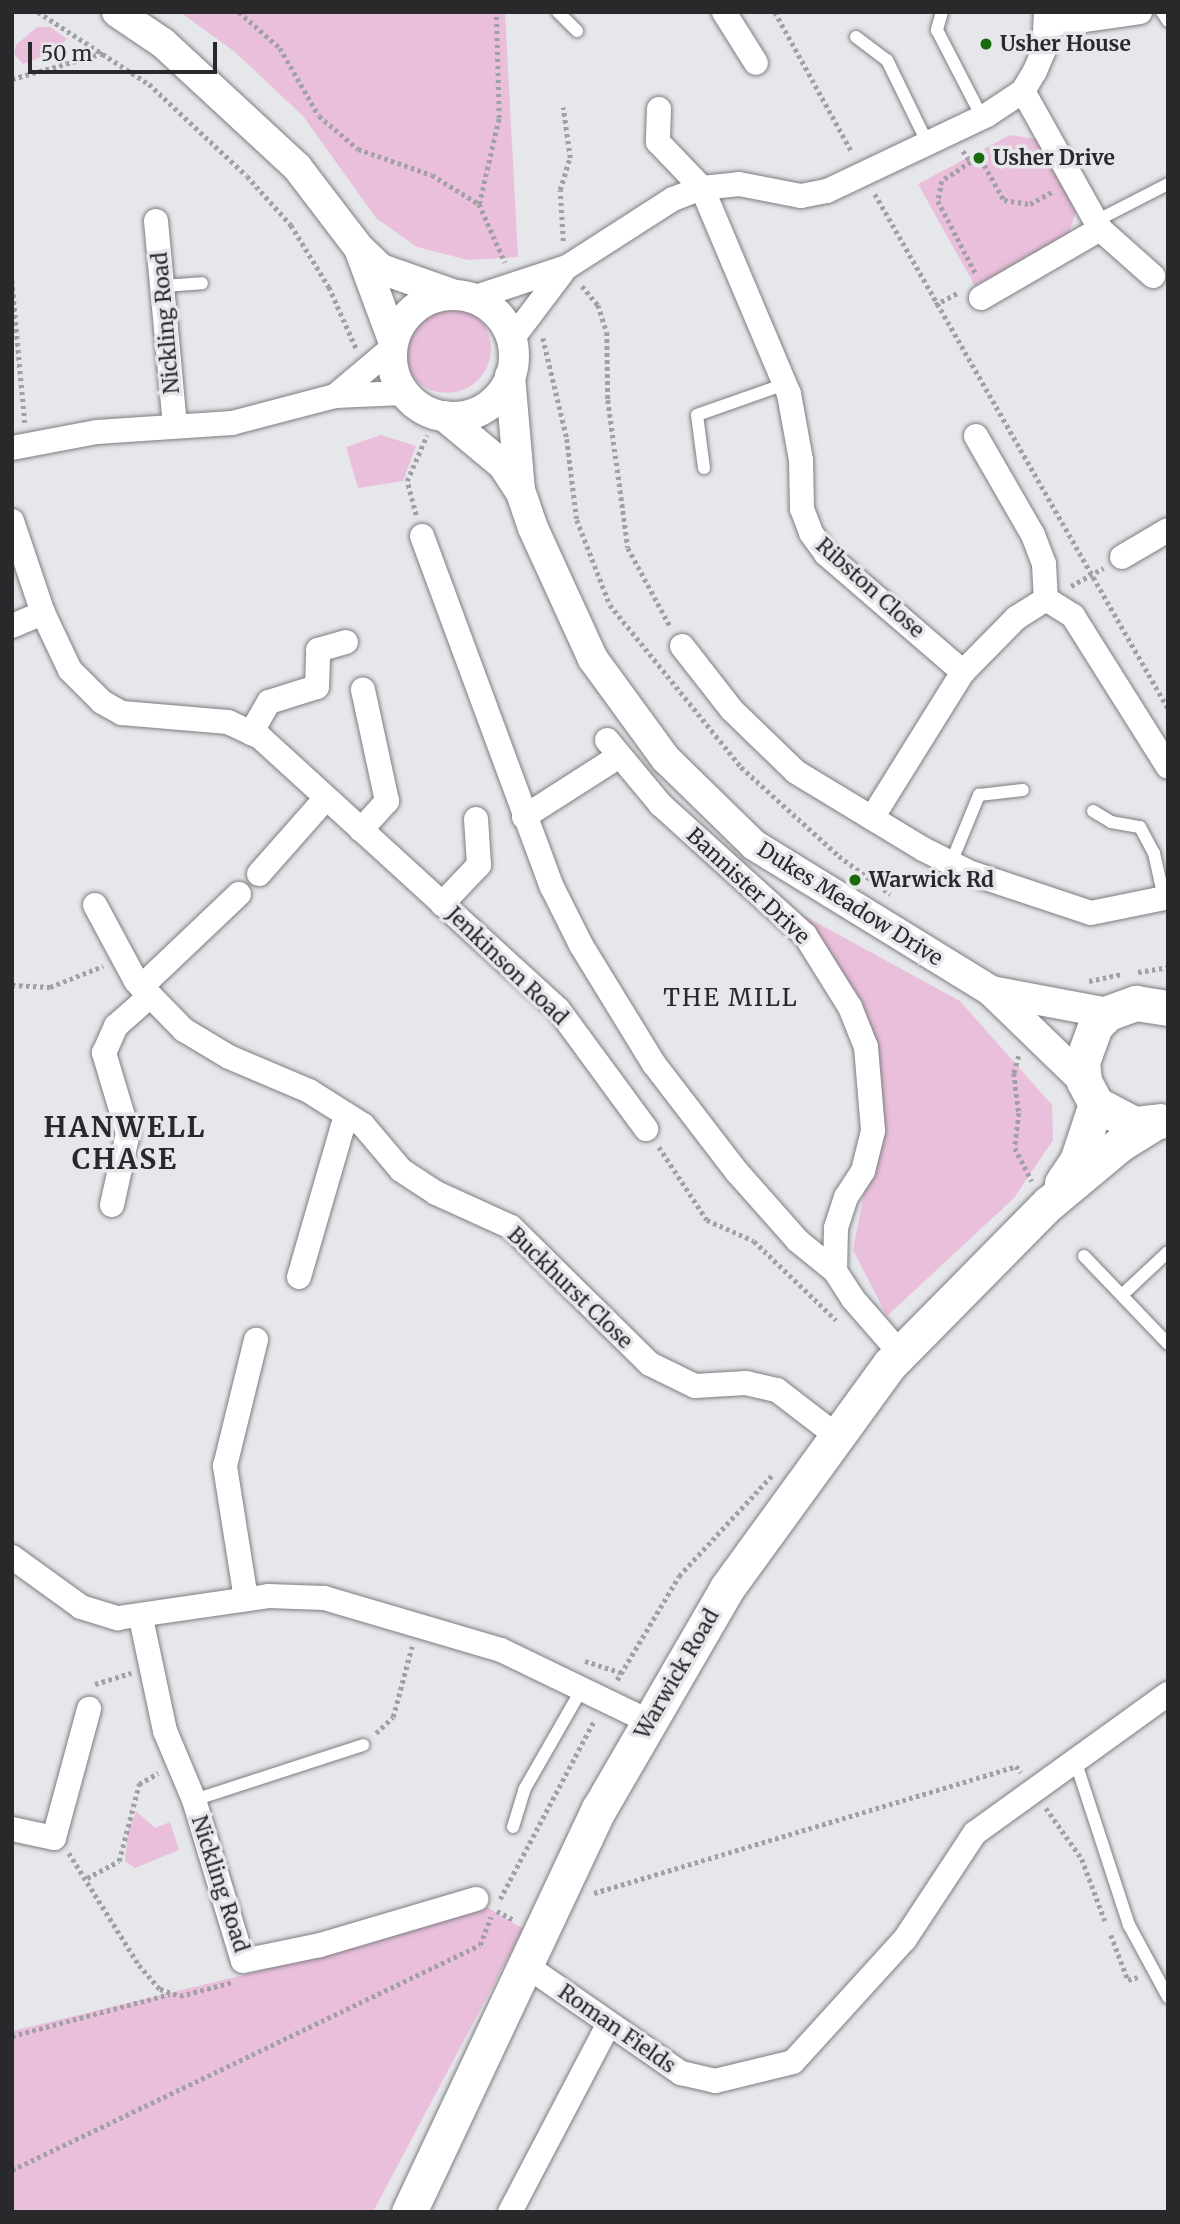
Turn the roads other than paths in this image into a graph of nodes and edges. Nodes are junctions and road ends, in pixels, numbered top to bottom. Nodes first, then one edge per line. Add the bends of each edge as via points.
1 (117, 12) edge
2 (558, 12) edge
3 (724, 12) edge
4 (942, 12) edge
5 (1140, 12) edge
6 (1162, 12) edge
7 (1047, 19) edge
8 (1168, 22) edge
9 (577, 31) dead end
10 (856, 37) dead end
11 (756, 63) dead end
12 (1023, 91) junction
13 (659, 109) dead end
14 (982, 117) junction
15 (928, 144) junction
16 (1168, 184) edge
17 (702, 188) junction
18 (156, 221) dead end
19 (1098, 225) junction
20 (359, 248) junction
21 (567, 267) junction
22 (1153, 276) dead end
23 (202, 283) dead end
24 (163, 286) junction
25 (462, 296) junction
26 (981, 298) dead end
27 (512, 339) junction
28 (393, 344) junction
29 (510, 376) junction
30 (785, 384) junction
31 (404, 393) junction
32 (335, 396) junction
33 (436, 424) junction
34 (175, 426) junction
35 (976, 436) dead end
36 (18, 447) edge
37 (705, 468) dead end
38 (520, 490) junction
39 (12, 521) edge
40 (1168, 530) edge
41 (422, 536) road end
42 (1122, 557) road end
43 (1045, 599) junction
44 (43, 613) junction
45 (12, 626) edge
46 (346, 642) dead end
47 (682, 646) road end
48 (963, 672) junction
49 (363, 690) dead end
50 (251, 733) junction
51 (1168, 767) edge
52 (1023, 790) dead end
53 (326, 798) junction
54 (1093, 811) dead end
55 (524, 817) junction
56 (872, 818) junction
57 (476, 819) dead end
58 (361, 830) junction
59 (951, 863) junction
60 (259, 874) dead end
61 (239, 894) dead end
62 (1164, 898) joint
63 (442, 904) junction
64 (95, 905) dead end
65 (146, 991) junction
66 (991, 991) junction
67 (1162, 1001) edge
68 (1108, 1013) junction
69 (1090, 1093) junction
70 (346, 1115) junction
71 (1160, 1121) edge
72 (646, 1129) road end
73 (1048, 1204) junction
74 (112, 1205) dead end
75 (1168, 1252) edge
76 (1084, 1256) dead end
77 (835, 1271) junction
78 (299, 1277) dead end
79 (1122, 1295) junction
80 (256, 1340) dead end
81 (1168, 1343) edge
82 (901, 1354) junction
83 (838, 1437) junction
84 (12, 1557) edge
85 (246, 1599) junction
86 (141, 1618) junction
87 (583, 1686) junction
88 (1168, 1693) edge
89 (89, 1709) dead end
90 (650, 1722) junction
91 (363, 1745) road end
92 (1075, 1760) junction
93 (194, 1800) junction
94 (513, 1827) dead end
95 (12, 1829) edge
96 (484, 1907) road end
97 (527, 1966) junction
98 (1168, 1997) edge
99 (608, 2025) junction
100 (409, 2212) edge
101 (510, 2212) edge

1 - 20 street via 163,43 287,157
2 - 9 lane
3 - 11 street
4 - 14 lane via 937,30
5 - 7 street
6 - 8 lane
7 - 12 street via 1044,50
10 - 15 lane via 887,60
12 - 14 street
12 - 19 street
13 - 17 street via 658,142
14 - 15 street
15 - 17 street via 827,191 801,196 739,184
16 - 19 lane
17 - 21 street via 673,199
17 - 30 street, Ribston Close
18 - 24 street, Nickling Road
19 - 22 street
19 - 26 street
20 - 25 street via 381,269
20 - 28 street
21 - 25 street via 515,287
21 - 27 street
23 - 24 lane
24 - 34 street, Nickling Road
25 - 27 street via 490,307
25 - 28 street via 418,304 405,316
27 - 29 street
28 - 31 street via 393,370
28 - 32 street
29 - 33 street via 485,408
29 - 38 street, Dukes Meadow Drive
30 - 37 lane via 697,415
30 - 48 street, Ribston Close via 801,460 802,509 811,533 826,554
31 - 32 street
31 - 33 street
32 - 34 street via 232,422
33 - 38 street, Dukes Meadow Drive via 503,465
34 - 36 street via 97,432
35 - 43 street via 1033,535 1044,564
38 - 66 street, Dukes Meadow Drive via 566,607 593,659 666,759 754,845
39 - 44 street, Jenkinson Road
40 - 42 street
41 - 55 street
43 - 48 street via 1016,618
43 - 51 street via 1073,616
44 - 45 street
44 - 50 street, Jenkinson Road via 70,670 102,702 122,713 228,722
46 - 50 street via 318,650 317,687 269,702
47 - 56 street via 732,710 796,772
48 - 56 street
49 - 58 street via 387,801
50 - 53 street, Jenkinson Road
52 - 59 lane via 979,795
53 - 58 street, Jenkinson Road
53 - 60 street
54 - 62 lane via 1111,822 1140,827 1154,853
55 - 77 street via 580,945 653,1064 737,1172 798,1241
55 - 77 street, Bannister Drive via 612,749 661,806 805,935 850,1007 866,1047 873,1131 863,1171 846,1197 836,1228
56 - 59 street
57 - 63 street, Jenkinson Road via 479,865
58 - 63 street, Jenkinson Road
59 - 62 street via 1027,894 1091,913
61 - 65 street
63 - 72 street, Jenkinson Road via 558,1009
64 - 65 street, Buckhurst Close
65 - 70 street, Buckhurst Close via 184,1030 229,1057 309,1091
65 - 74 street via 116,1026 104,1053 128,1133
66 - 68 street, Dukes Meadow Drive
66 - 69 street, Dukes Meadow Drive
67 - 68 main road
68 - 69 main road, Warwick Road via 1086,1043
69 - 71 main road via 1116,1118
69 - 73 main road, Warwick Road via 1077,1161
70 - 78 street
70 - 83 street, Buckhurst Close via 363,1125 401,1170 511,1227 650,1364 695,1386 746,1383 777,1390
71 - 73 main road, Warwick Road via 1120,1144
73 - 82 main road, Warwick Road
75 - 79 lane
76 - 79 lane
77 - 82 street
79 - 81 lane
80 - 85 street via 225,1466
82 - 83 main road, Warwick Road
83 - 90 main road, Warwick Road via 727,1588
84 - 86 street via 81,1607 118,1618
85 - 86 street
85 - 87 street via 324,1598 501,1650
86 - 93 street, Nickling Road via 148,1668
87 - 90 street
87 - 94 lane via 524,1790
88 - 92 street
89 - 95 street via 54,1838
90 - 97 main road, Warwick Road via 599,1809
91 - 93 lane
92 - 98 lane via 1129,1925
92 - 99 street, Roman Fields via 975,1833 905,1939 793,2062 715,2081 681,2074
93 - 96 street, Nickling Road via 243,1961
97 - 99 street, Roman Fields
97 - 100 main road, Warwick Road
99 - 101 street

